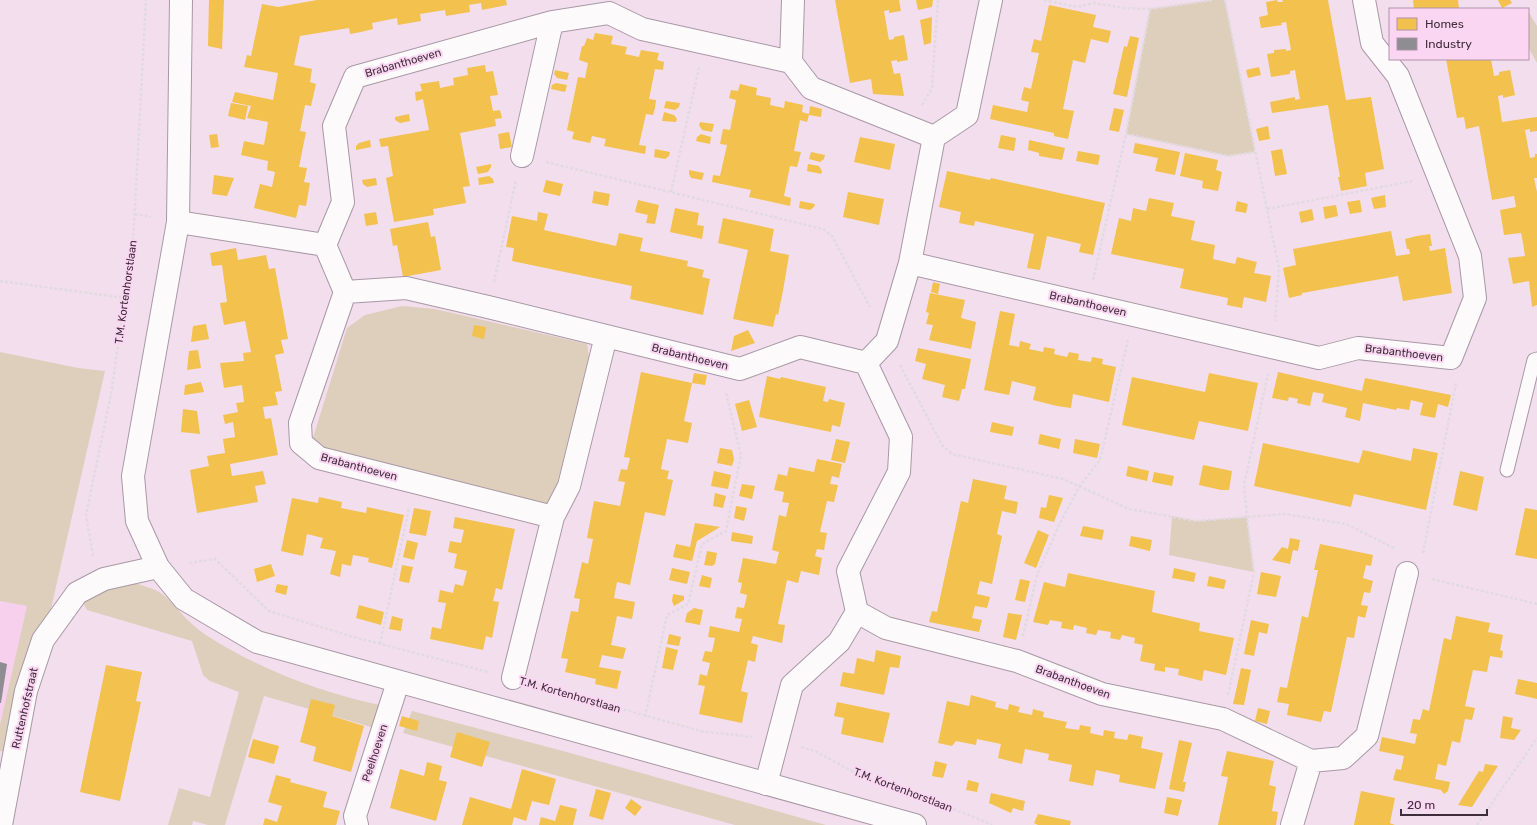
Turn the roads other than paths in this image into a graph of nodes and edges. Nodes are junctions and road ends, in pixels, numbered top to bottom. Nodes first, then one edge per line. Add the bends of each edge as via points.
1 (181, 0) edge
2 (793, 0) edge
3 (991, 0) edge
4 (1364, 0) edge
5 (552, 22) junction
6 (791, 62) junction
7 (934, 137) junction
8 (522, 156) dead end
9 (178, 222) junction
10 (325, 245) junction
11 (910, 263) junction
12 (345, 292) junction
13 (606, 336) junction
14 (1537, 359) edge
15 (866, 363) junction
16 (1507, 470) dead end
17 (553, 517) junction
18 (158, 567) junction
19 (1407, 573) road end
20 (857, 612) junction
21 (513, 678) road end
22 (398, 682) junction
23 (1311, 761) junction
24 (766, 784) junction
25 (1, 825) edge
26 (357, 825) edge
27 (914, 825) edge
28 (1292, 825) edge

1 - 9 street
2 - 6 street
3 - 7 street via 967,115
4 - 11 street, Brabanthoeven via 1372,43 1398,76 1470,256 1475,298 1452,358 1358,348 1319,358
5 - 6 street, Brabanthoeven via 609,13 642,29
5 - 8 street
5 - 10 street, Brabanthoeven via 355,77 334,126 343,202
6 - 7 street via 811,88
7 - 11 street
9 - 10 street
9 - 18 street via 133,476 137,521
10 - 12 street
11 - 15 street via 888,341
12 - 13 street, Brabanthoeven via 406,288
12 - 17 street, Brabanthoeven via 300,423 301,443 319,458
13 - 15 street, Brabanthoeven via 740,369 800,347
13 - 17 street via 569,486
14 - 16 lane via 1534,360
15 - 20 street via 900,437 899,472 848,571
17 - 21 street
18 - 22 street via 184,599 257,642
18 - 25 street, Ruttenhofstraat via 104,579 77,593 42,640 26,692
19 - 23 street via 1367,736 1343,758
20 - 23 street, Brabanthoeven via 886,628 1017,661 1102,694 1223,719
20 - 24 street via 839,642 792,685
22 - 24 street
22 - 26 street, Peelhoeven via 355,816
23 - 28 street
24 - 27 street

